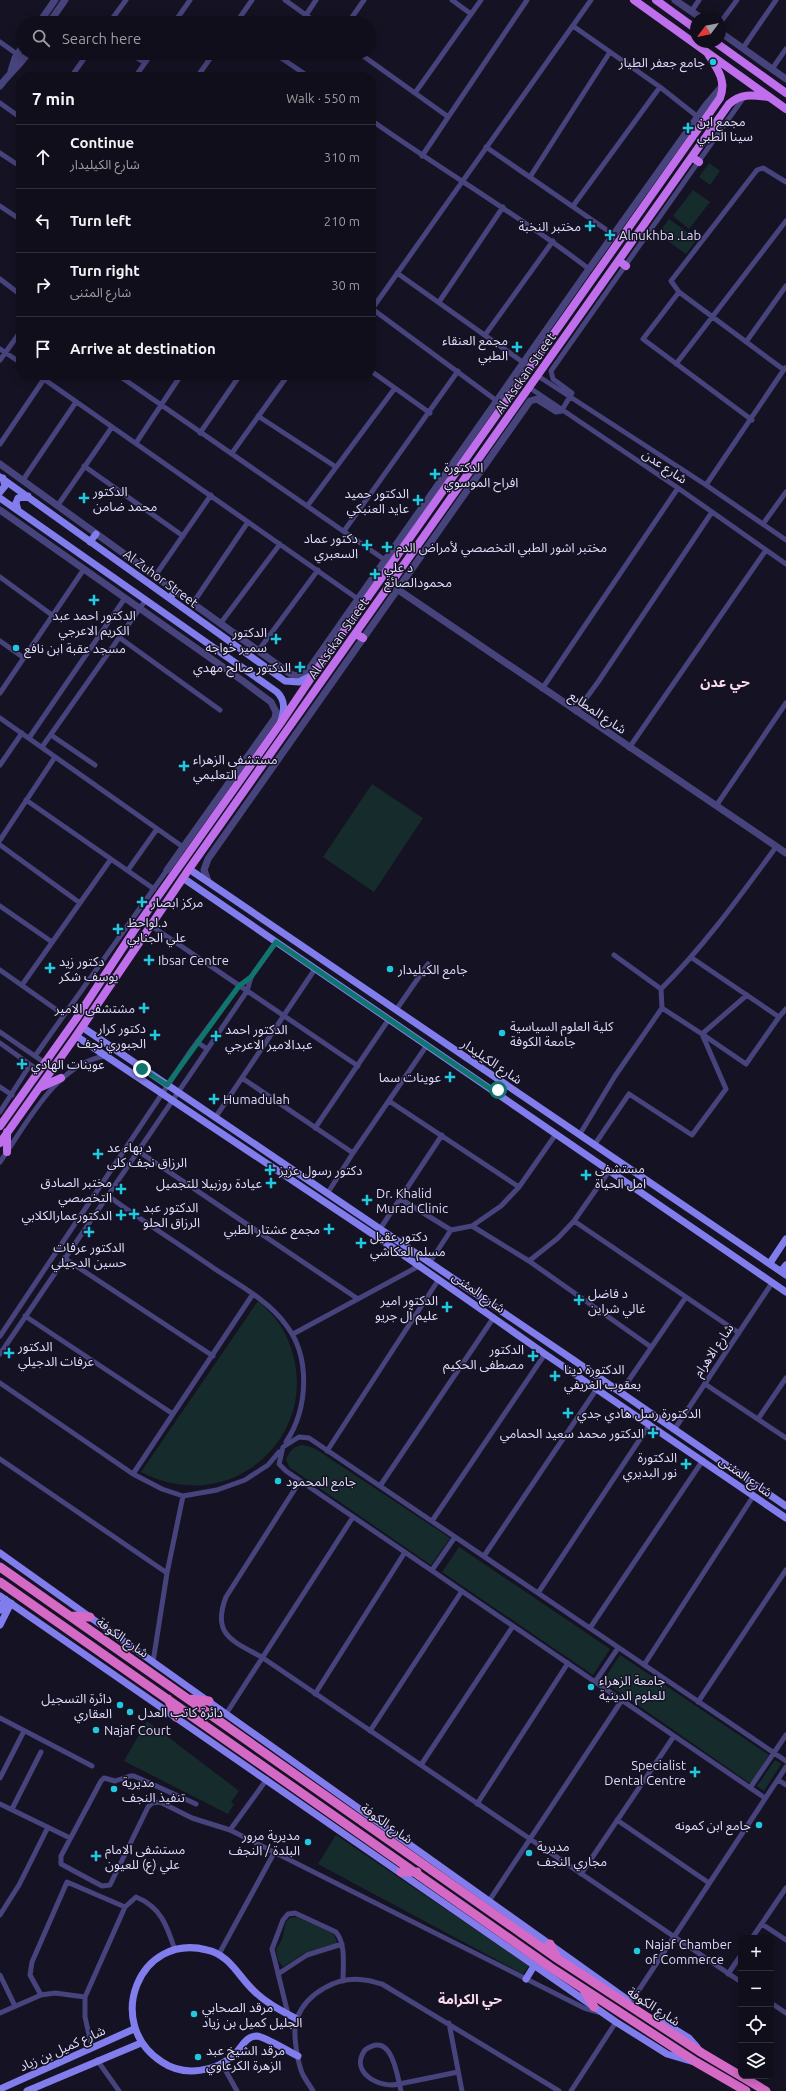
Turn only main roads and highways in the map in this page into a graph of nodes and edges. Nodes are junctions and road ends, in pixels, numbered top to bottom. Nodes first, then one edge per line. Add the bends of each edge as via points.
1 (634, 0) edge
2 (656, 0) edge
3 (690, 25) edge
4 (722, 48) edge
5 (708, 54) junction
6 (786, 93) edge
7 (768, 97) junction
8 (786, 109) edge
9 (700, 120) junction
10 (711, 130) junction
11 (693, 137) junction
12 (703, 142) junction
13 (1, 478) edge
14 (0, 492) edge
15 (28, 496) junction
16 (0, 498) edge
17 (18, 510) junction
18 (96, 534) road end
19 (408, 539) junction
20 (90, 542) junction
21 (418, 546) junction
22 (395, 558) junction
23 (405, 565) junction
24 (175, 591) road end
25 (170, 598) junction
26 (236, 647) junction
27 (213, 648) junction
28 (313, 675) junction
29 (280, 724) junction
30 (272, 752) junction
31 (280, 757) road end
32 (238, 800) junction
33 (246, 806) road end
34 (189, 869) junction
35 (183, 878) junction
36 (208, 881) junction
37 (202, 890) junction
38 (82, 1028) junction
39 (76, 1036) junction
40 (61, 1078) road end
41 (498, 1080) junction
42 (40, 1088) junction
43 (492, 1090) junction
44 (521, 1109) junction
45 (562, 1122) junction
46 (0, 1126) edge
47 (7, 1132) junction
48 (0, 1143) edge
49 (7, 1152) road end
50 (786, 1239) edge
51 (396, 1240) junction
52 (392, 1247) junction
53 (407, 1247) junction
54 (402, 1255) junction
55 (770, 1263) junction
56 (786, 1265) edge
57 (784, 1273) edge
58 (786, 1292) edge
59 (572, 1359) junction
60 (584, 1367) junction
61 (566, 1368) junction
62 (579, 1377) junction
63 (786, 1506) edge
64 (786, 1518) edge
65 (0, 1554) edge
66 (0, 1567) edge
67 (0, 1582) edge
68 (5, 1599) edge
69 (0, 1610) edge
70 (71, 1616) junction
71 (90, 1617) junction
72 (0, 1625) edge
73 (167, 1698) junction
74 (188, 1699) junction
75 (209, 1701) junction
76 (176, 1717) junction
77 (426, 1862) junction
78 (401, 1872) junction
79 (417, 1872) junction
80 (550, 1944) junction
81 (558, 1959) junction
82 (534, 1966) junction
83 (526, 1979) road end
84 (582, 1987) junction
85 (594, 2007) junction
86 (297, 2019) road end
87 (134, 2030) junction
88 (141, 2042) junction
89 (702, 2053) junction
90 (298, 2056) road end
91 (696, 2062) junction
92 (37, 2073) junction
93 (17, 2082) junction
94 (40, 2085) junction
95 (0, 2089) edge
96 (23, 2091) edge
97 (27, 2091) edge
98 (746, 2091) edge
99 (766, 2091) edge

1 - 5 main road
2 - 3 main road
4 - 6 main road
5 - 7 main road
5 - 9 main road, Al Asckan Street via 720,74 723,85 720,98
7 - 8 main road
7 - 10 main road, Al Asckan Street via 745,95 735,99
9 - 10 main road via 705,129
9 - 11 main road, Al Asckan Street
10 - 12 main road, Al Asckan Street
11 - 12 main road via 700,137
11 - 19 main road, Al Asckan Street via 635,212 524,367 431,501
12 - 21 main road, Al Asckan Street via 696,160 538,376 469,481
13 - 14 main road via 5,486
13 - 15 main road, Al Zuhor Street
15 - 17 main road via 18,498
15 - 20 main road, Al Zuhor Street
16 - 17 main road, Al Zuhor Street
17 - 27 main road, Al Zuhor Street
18 - 20 main road
19 - 21 main road
19 - 22 main road, Al Asckan Street
20 - 25 main road, Al Zuhor Street
21 - 23 main road, Al Asckan Street
22 - 23 main road
22 - 28 main road, Al Asckan Street via 374,582 328,647
23 - 30 main road, Al Asckan Street via 360,636
24 - 25 main road
25 - 26 main road, Al Zuhor Street
26 - 27 main road via 230,655
26 - 28 main road, Al Zuhor Street via 285,681 299,682
27 - 29 main road, Al Zuhor Street via 280,696 283,711
28 - 29 main road, Al Asckan Street
29 - 46 main road, Al Asckan Street via 253,756 134,923 76,1019
30 - 31 main road
30 - 32 main road, Al Asckan Street
32 - 33 main road
32 - 34 main road, Al Asckan Street
34 - 35 main road, Al Asckan Street
34 - 36 main road, شارع الكيليدار
35 - 37 main road, شارع الكيليدار
35 - 38 main road, Al Asckan Street
36 - 37 main road
36 - 41 main road, شارع الكيليدار
37 - 43 main road, شارع الكيليدار
38 - 39 main road, Al Asckan Street
38 - 51 main road, شارع المثنى
39 - 42 main road, Al Asckan Street
39 - 52 main road, شارع المثنى
40 - 42 main road
41 - 43 main road via 500,1088
41 - 45 main road, شارع الكيليدار
42 - 47 main road, Al Asckan Street
43 - 44 main road, شارع الكيليدار
44 - 45 main road via 519,1102 524,1101 554,1121
44 - 58 main road, شارع الكيليدار
45 - 55 main road, شارع الكيليدار
47 - 48 main road, Al Asckan Street
47 - 49 main road
50 - 55 main road
51 - 52 main road via 397,1245
51 - 53 main road, شارع المثنى
52 - 54 main road, شارع المثنى
53 - 54 main road via 402,1249
53 - 59 main road, شارع المثنى
54 - 61 main road, شارع المثنى
55 - 57 main road, شارع الكيليدار
56 - 57 main road
59 - 60 main road, شارع المثنى
59 - 61 main road via 573,1366
60 - 62 main road via 578,1370
60 - 63 main road, شارع المثنى
61 - 62 main road, شارع المثنى
62 - 64 main road, شارع المثنى
65 - 71 main road
66 - 70 highway, شارع الكوفة
67 - 73 highway, شارع الكوفة
68 - 69 main road
68 - 72 main road
68 - 76 main road
70 - 71 highway
70 - 74 highway, شارع الكوفة
71 - 75 main road
73 - 76 highway
73 - 79 highway, شارع الكوفة
74 - 75 highway
74 - 77 highway, شارع الكوفة
75 - 77 main road
76 - 78 main road
77 - 80 main road via 489,1901
77 - 81 highway, شارع الكوفة
78 - 79 highway
78 - 82 main road
79 - 84 highway, شارع الكوفة
80 - 81 highway
80 - 89 main road via 631,2002 689,2038
81 - 89 highway, شارع الكوفة
82 - 83 main road
82 - 85 main road
84 - 85 highway
84 - 91 highway, شارع الكوفة
85 - 91 main road via 667,2054
86 - 87 main road via 262,1998 235,1967 219,1954 207,1949 191,1948 175,1950 160,1957 138,1981 132,1997
87 - 88 main road
87 - 92 main road, شارع كميل بن زياد
88 - 90 main road via 163,2063 177,2069 192,2071 222,2064 251,2037 259,2036
88 - 94 main road, شارع كميل بن زياد
89 - 99 highway, شارع الكوفة
91 - 98 highway, شارع الكوفة
92 - 93 main road, شارع كميل بن زياد
92 - 94 main road via 33,2080
93 - 95 main road, شارع كميل بن زياد
93 - 96 main road via 22,2085
94 - 97 main road, شارع كميل بن زياد

